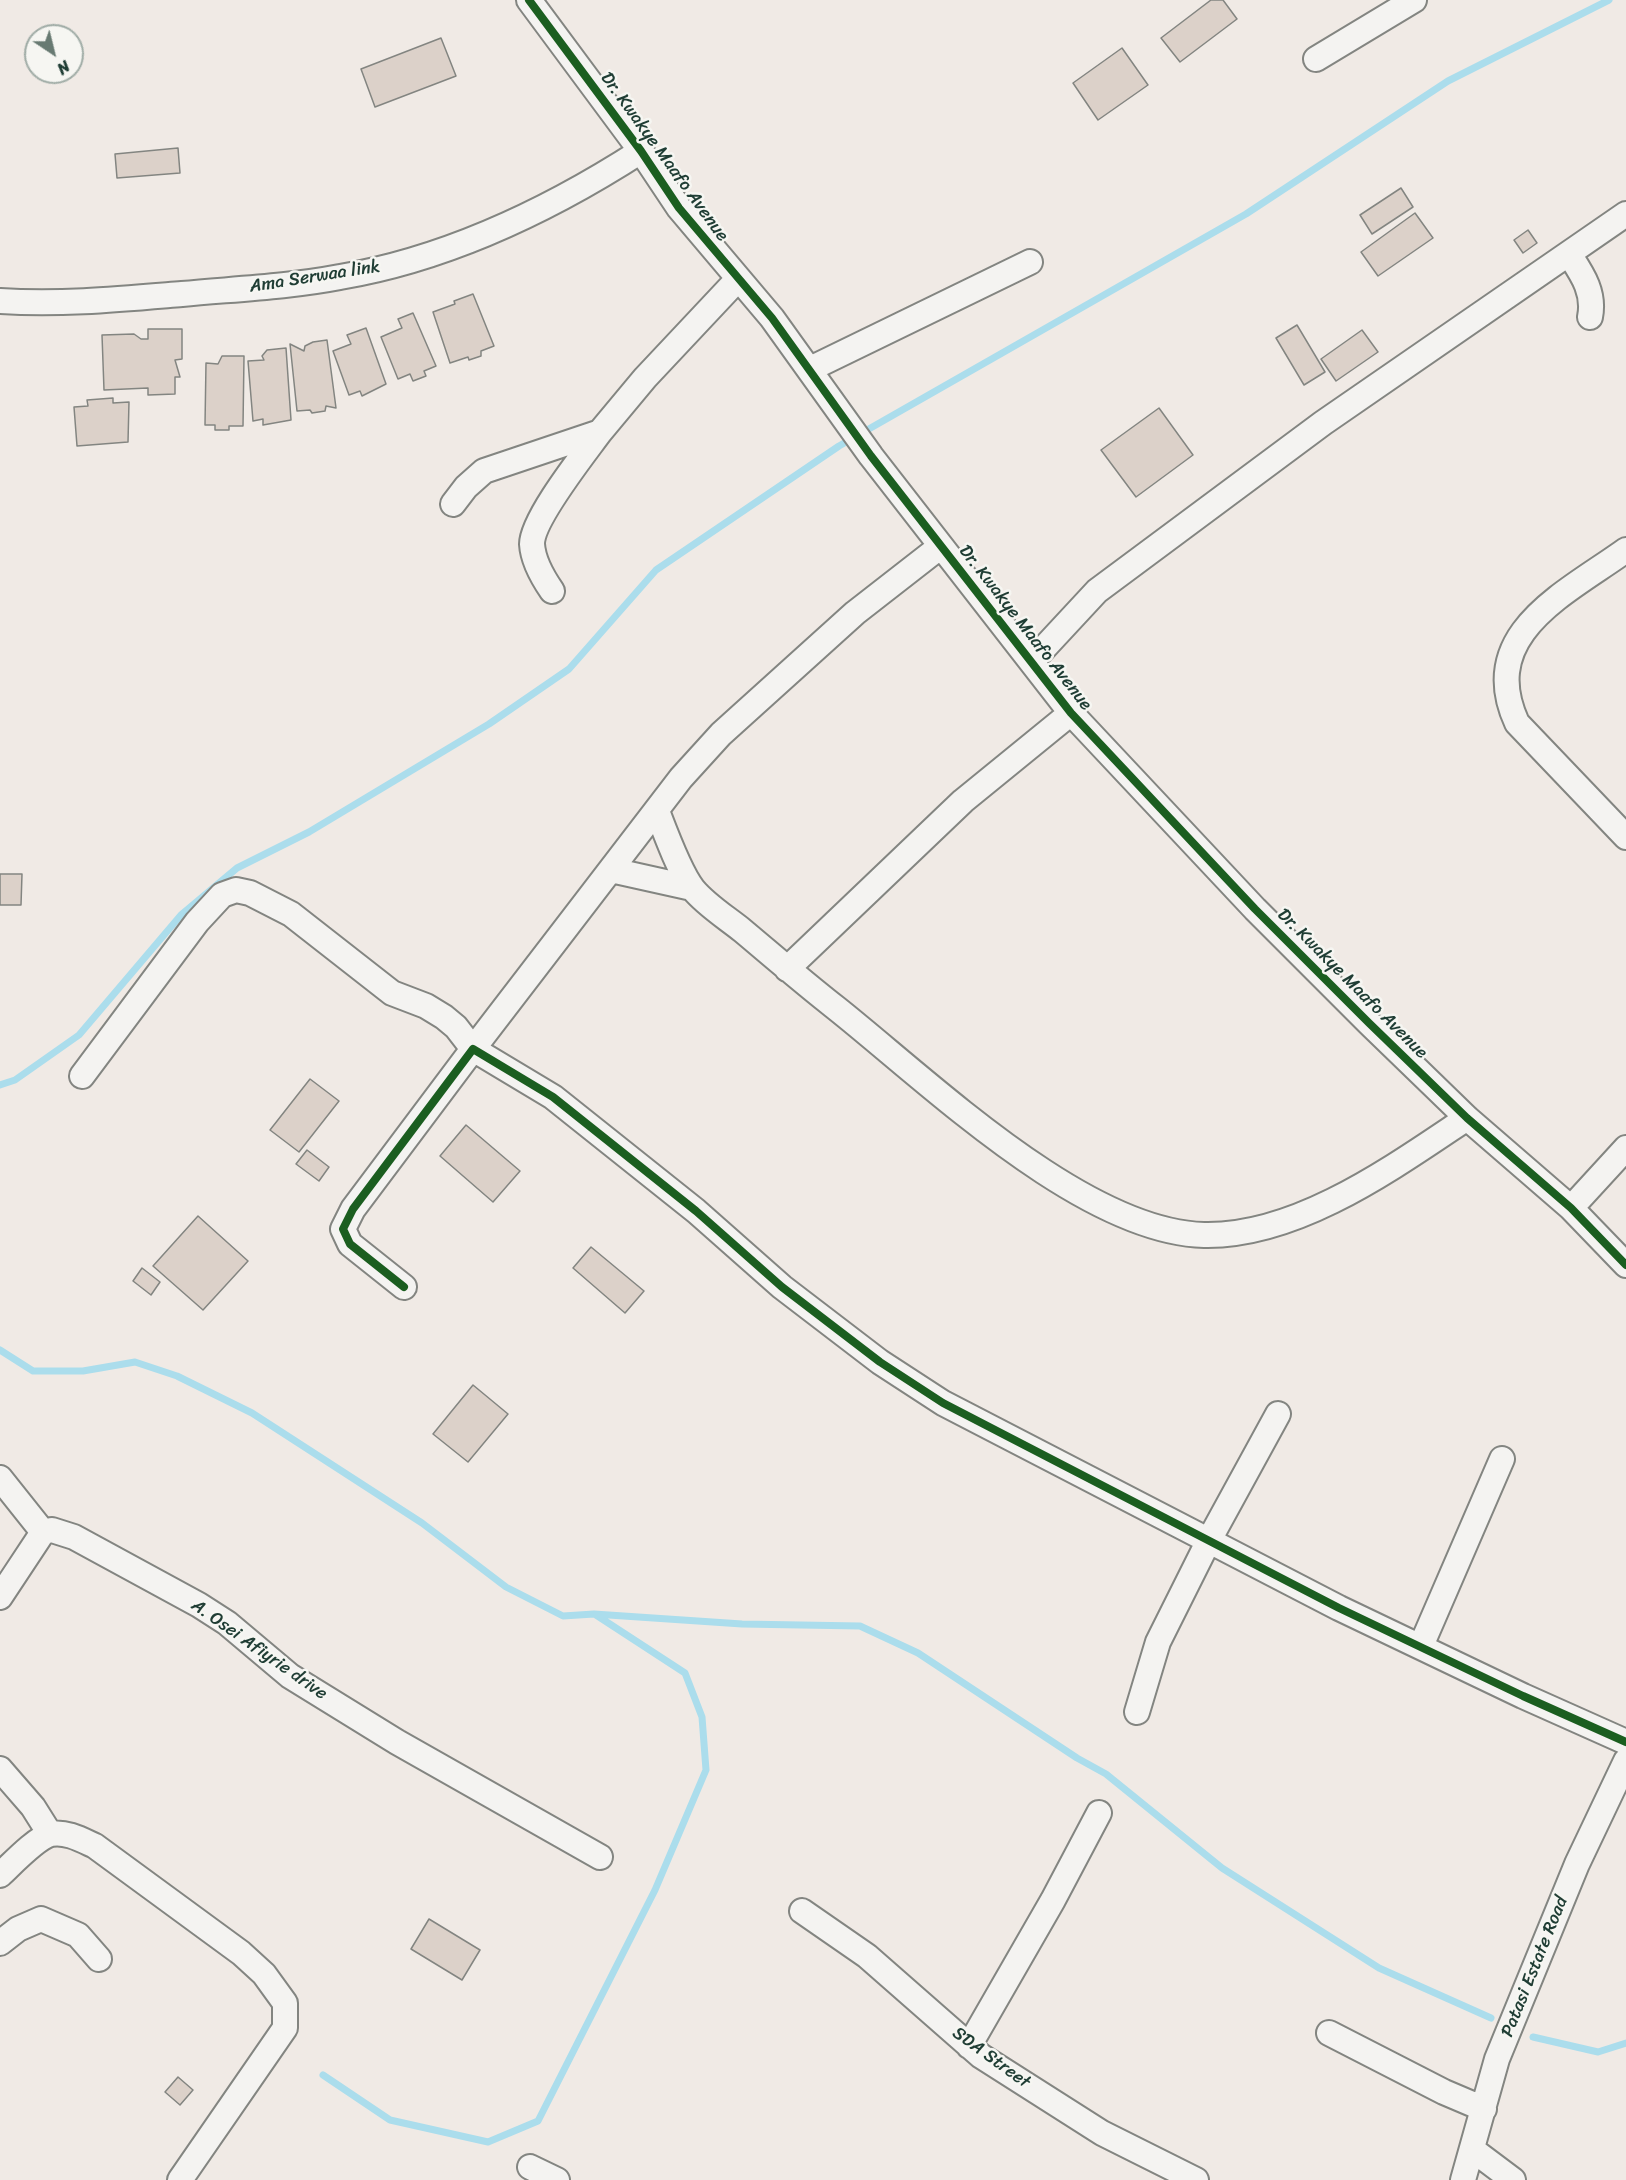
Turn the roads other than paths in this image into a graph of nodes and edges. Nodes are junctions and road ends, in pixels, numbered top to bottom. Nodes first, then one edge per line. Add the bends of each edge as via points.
1 (529, 0) edge
2 (1414, 0) edge
3 (1316, 58) dead end
4 (641, 151) junction
5 (1626, 214) edge
6 (1569, 254) junction
7 (1030, 262) dead end
8 (738, 279) junction
9 (0, 301) edge
10 (1590, 317) dead end
11 (810, 369) junction
12 (600, 432) junction
13 (453, 504) dead end
14 (941, 546) junction
15 (1626, 550) edge
16 (552, 591) dead end
17 (1032, 662) junction
18 (1071, 713) junction
19 (657, 811) junction
20 (1626, 837) edge
21 (611, 870) junction
22 (692, 888) junction
23 (787, 969) junction
24 (473, 1049) junction
25 (82, 1076) dead end
26 (1467, 1118) junction
27 (1626, 1149) edge
28 (1571, 1208) junction
29 (1626, 1265) edge
30 (404, 1287) dead end
31 (1278, 1414) dead end
32 (1502, 1459) dead end
33 (0, 1478) edge
34 (43, 1532) junction
35 (1208, 1542) junction
36 (0, 1597) edge
37 (1421, 1646) junction
38 (1137, 1712) dead end
39 (1626, 1742) edge
40 (1626, 1761) edge
41 (0, 1769) edge
42 (1099, 1813) dead end
43 (50, 1834) junction
44 (600, 1857) dead end
45 (0, 1875) edge
46 (802, 1911) dead end
47 (0, 1943) edge
48 (99, 1959) dead end
49 (1329, 2033) dead end
50 (969, 2046) junction
51 (1484, 2109) junction
52 (1473, 2150) junction
53 (530, 2167) dead end
54 (180, 2180) edge
55 (557, 2180) edge
56 (1196, 2180) edge
57 (1463, 2180) edge
58 (1513, 2180) edge

1 - 4 street, Dr. Kwakye Maafo Avenue
2 - 3 street
4 - 8 street, Dr. Kwakye Maafo Avenue via 679,208
4 - 9 street, Ama Serwaa link via 567,196 464,241 386,267 341,277 231,290 81,301
5 - 6 street
6 - 10 street via 1590,292
6 - 17 street via 1323,423 1097,591
7 - 11 street
8 - 11 street, Dr. Kwakye Maafo Avenue
8 - 12 street
11 - 14 street, Dr. Kwakye Maafo Avenue
12 - 13 street via 484,471
12 - 16 street via 549,505 534,534 535,557
14 - 17 street, Dr. Kwakye Maafo Avenue
14 - 19 street via 855,613 721,734
15 - 20 street via 1535,619 1513,646 1505,675 1517,723
17 - 18 street, Dr. Kwakye Maafo Avenue
18 - 23 street via 963,801
18 - 26 street, Dr. Kwakye Maafo Avenue via 1255,909
19 - 21 street
19 - 22 street
21 - 22 street
21 - 24 street
22 - 23 street
23 - 26 street via 1025,1159 1077,1191 1172,1232 1225,1235 1282,1222 1370,1179
24 - 25 street via 444,1017 392,993 291,914 236,890 222,895 197,922
24 - 30 street via 353,1209 343,1229 350,1244
24 - 35 street via 536,1086 584,1121 782,1287 880,1362 943,1403
26 - 28 street, Dr. Kwakye Maafo Avenue
27 - 28 street
28 - 29 street
31 - 35 street
32 - 37 street
33 - 34 street
34 - 36 street
34 - 44 street, A. Osei Afiyrie drive via 52,1530 74,1537 199,1605 227,1623 290,1676
35 - 37 street
35 - 38 street via 1158,1642
37 - 39 street
40 - 51 street, Patasi Estate Road via 1532,1970 1497,2059
41 - 43 street
42 - 50 street
43 - 45 street
43 - 54 street via 75,1836 95,1846 242,1953 285,2003 285,2028
46 - 50 street, SDA Street via 867,1956
47 - 48 street via 41,1919 78,1935
49 - 51 street
50 - 56 street, SDA Street via 1102,2133
51 - 52 street, Patasi Estate Road
52 - 57 street, Patasi Estate Road
52 - 58 street
53 - 55 street

